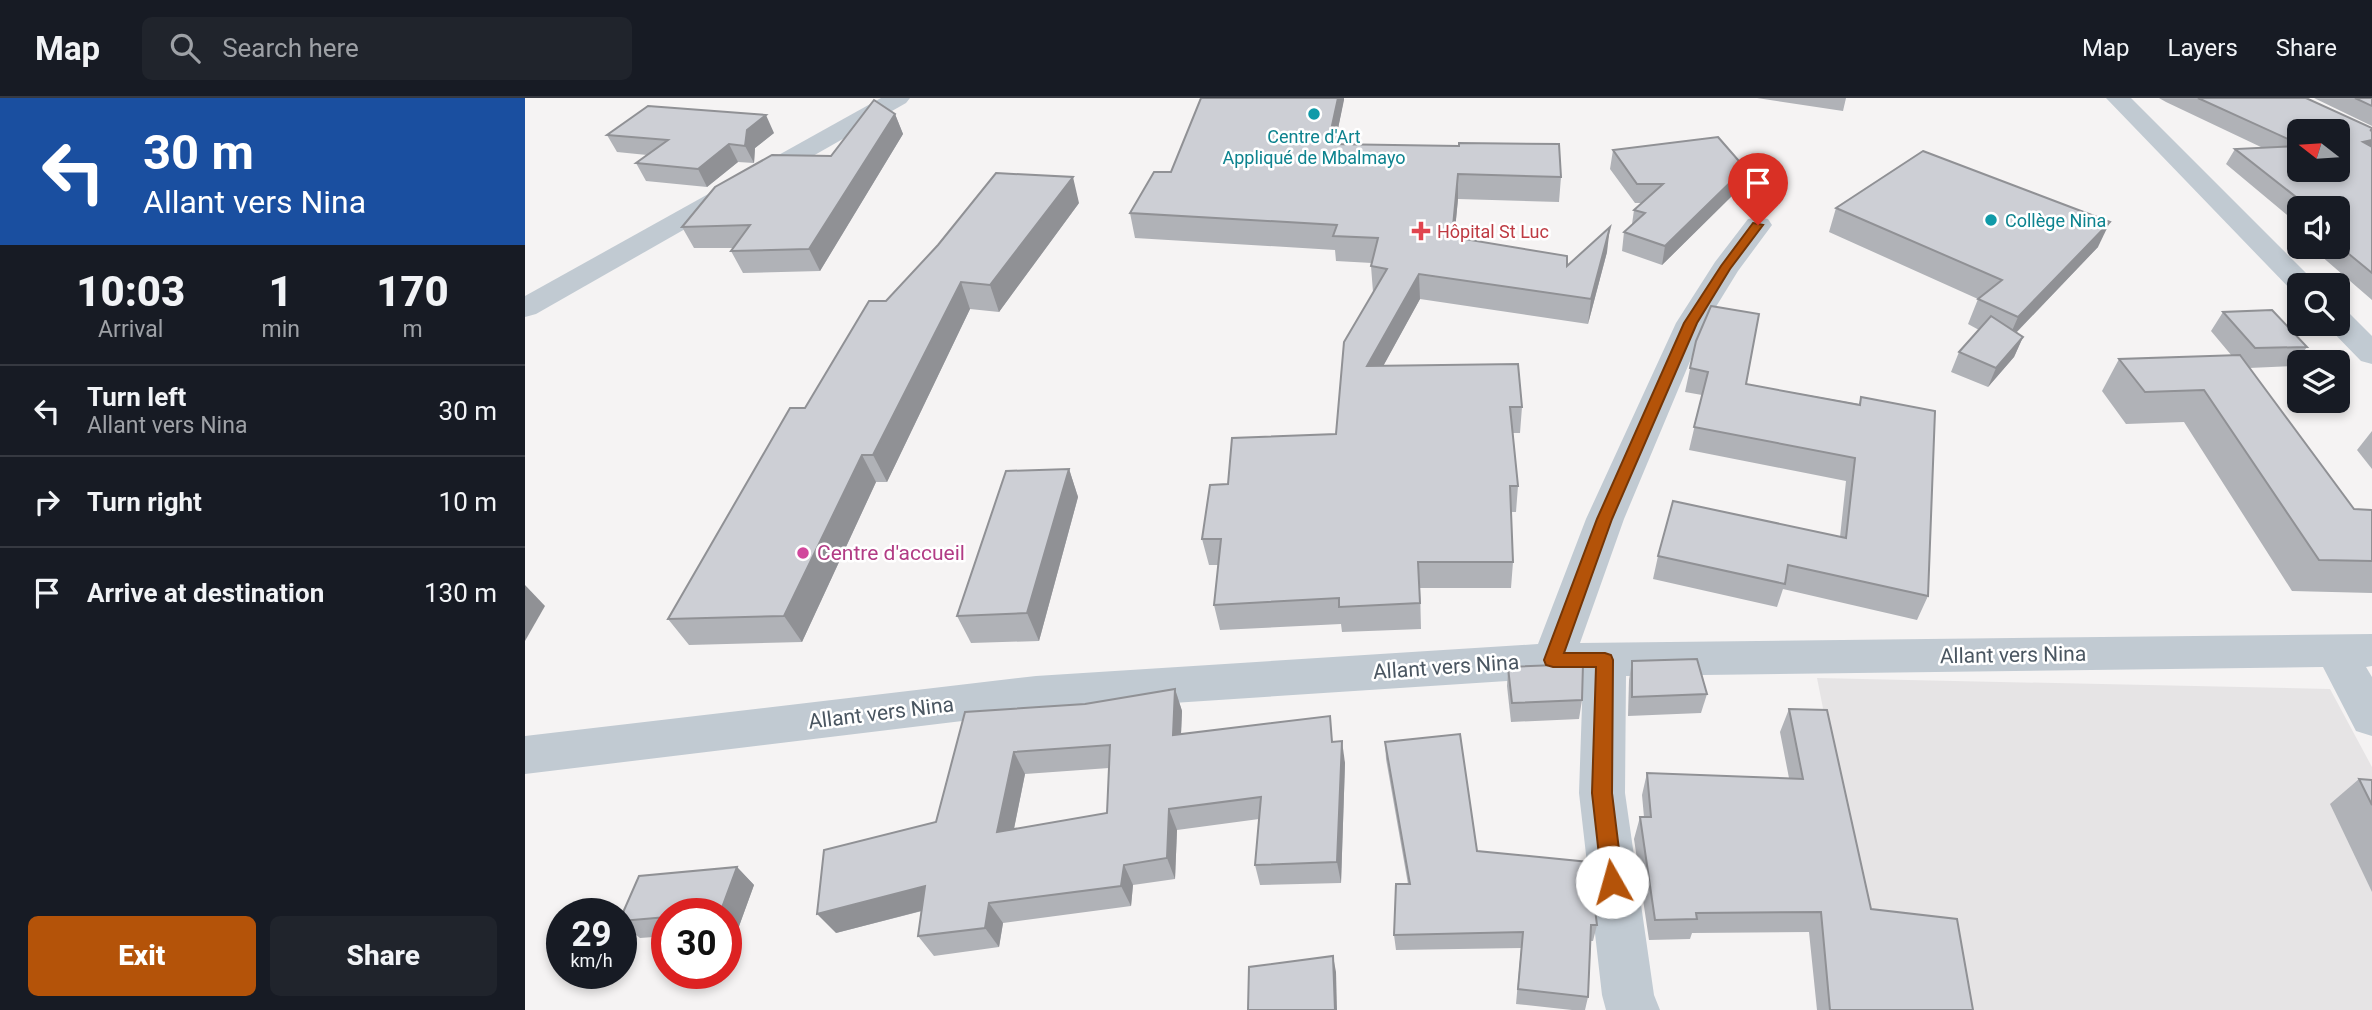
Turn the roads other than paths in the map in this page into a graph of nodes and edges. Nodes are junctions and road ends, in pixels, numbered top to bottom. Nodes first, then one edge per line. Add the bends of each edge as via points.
1 (898, 98) edge
2 (2118, 98) edge
3 (1758, 225) dead end
4 (2291, 273) edge
5 (525, 308) edge
6 (2350, 332) edge
7 (2372, 354) edge
8 (2354, 651) edge
9 (1553, 660) junction
10 (1605, 660) junction
11 (2372, 718) edge
12 (525, 755) edge
13 (1633, 1010) edge

1 - 5 street
2 - 4 street
3 - 9 street via 1691,323 1605,519
6 - 7 street
8 - 10 street, Allant vers Nina
8 - 11 street
9 - 10 street, Allant vers Nina
9 - 12 street, Allant vers Nina via 1036,694
10 - 13 street via 1602,793

